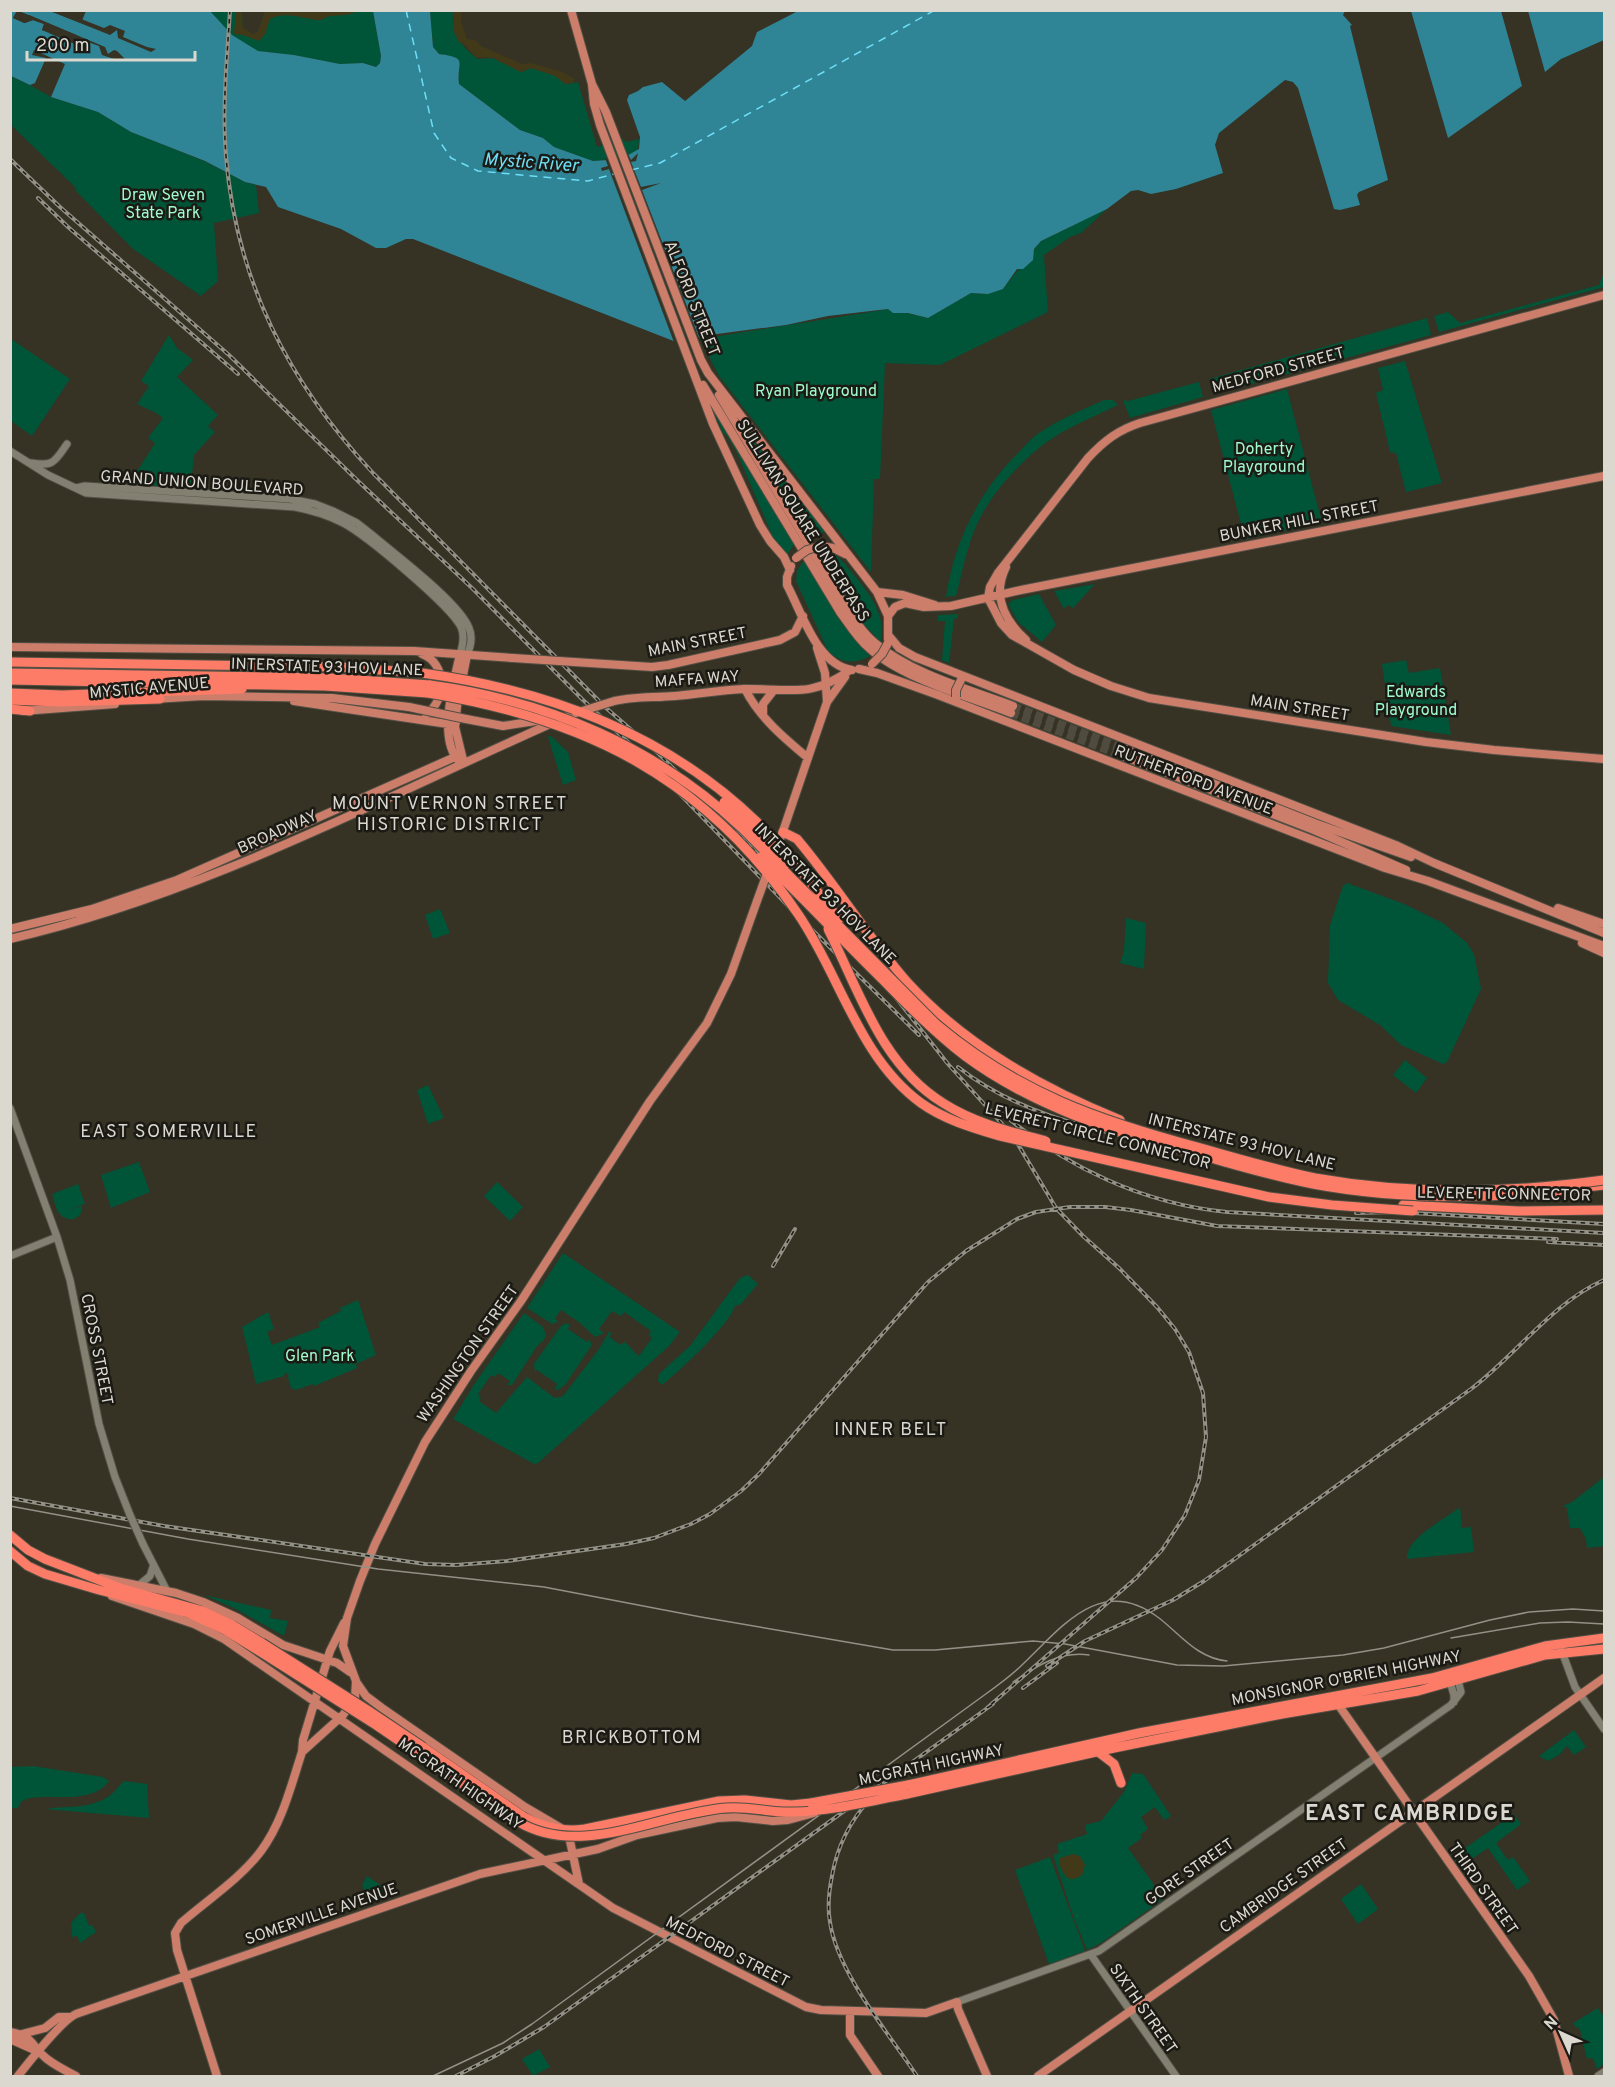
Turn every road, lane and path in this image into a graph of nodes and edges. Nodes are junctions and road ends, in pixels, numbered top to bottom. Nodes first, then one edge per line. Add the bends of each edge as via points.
1 (571, 10) edge
2 (592, 84) junction
3 (1605, 295) edge
4 (691, 364) junction
5 (708, 374) junction
6 (67, 444) dead end
7 (10, 451) edge
8 (28, 463) junction
9 (1605, 476) edge
10 (1012, 556) junction
11 (850, 558) junction
12 (790, 570) junction
13 (877, 592) junction
14 (999, 595) junction
15 (988, 598) junction
16 (941, 607) junction
17 (803, 616) junction
18 (888, 616) junction
19 (814, 639) junction
20 (888, 639) junction
21 (10, 647) edge
22 (1038, 650) junction
23 (414, 651) junction
24 (464, 655) junction
25 (513, 658) joint
26 (10, 662) edge
27 (854, 669) junction
28 (10, 673) edge
29 (962, 678) junction
30 (10, 680) edge
31 (826, 685) junction
32 (346, 686) junction
33 (429, 689) junction
34 (745, 689) junction
35 (774, 690) junction
36 (10, 693) edge
37 (268, 696) junction
38 (160, 699) junction
39 (10, 700) edge
40 (958, 701) junction
41 (827, 702) junction
42 (10, 710) edge
43 (30, 711) joint
44 (575, 713) junction
45 (762, 715) junction
46 (408, 719) junction
47 (452, 723) junction
48 (547, 726) joint
49 (808, 758) junction
50 (1605, 759) edge
51 (674, 760) junction
52 (461, 761) junction
53 (722, 822) junction
54 (782, 834) junction
55 (1434, 863) junction
56 (1428, 881) junction
57 (1520, 898) junction
58 (1519, 915) junction
59 (1605, 924) edge
60 (10, 929) edge
61 (1605, 933) edge
62 (10, 939) edge
63 (1605, 946) edge
64 (1605, 953) edge
65 (10, 1108) edge
66 (1149, 1134) junction
67 (1206, 1156) junction
68 (1605, 1183) edge
69 (1403, 1205) joint
70 (1605, 1210) edge
71 (1413, 1211) joint
72 (1605, 1215) edge
73 (57, 1237) junction
74 (10, 1256) edge
75 (12, 1542) edge
76 (153, 1567) junction
77 (85, 1575) junction
78 (138, 1586) junction
79 (99, 1590) junction
80 (167, 1592) junction
81 (347, 1618) junction
82 (1605, 1638) edge
83 (261, 1647) junction
84 (289, 1648) junction
85 (1560, 1648) junction
86 (1605, 1648) edge
87 (327, 1660) junction
88 (268, 1668) junction
89 (1605, 1678) edge
90 (356, 1681) junction
91 (1454, 1681) junction
92 (318, 1691) junction
93 (1580, 1694) junction
94 (315, 1701) junction
95 (1336, 1701) junction
96 (340, 1718) junction
97 (398, 1718) junction
98 (1605, 1729) edge
99 (1128, 1740) junction
100 (379, 1744) junction
101 (1097, 1751) junction
102 (302, 1752) junction
103 (1375, 1758) junction
104 (1121, 1783) dead end
105 (907, 1790) junction
106 (836, 1807) junction
107 (1413, 1812) junction
108 (561, 1829) junction
109 (572, 1854) junction
110 (545, 1860) junction
111 (579, 1884) junction
112 (1092, 1955) junction
113 (185, 1976) junction
114 (957, 2002) junction
115 (850, 2011) junction
116 (1130, 2012) junction
117 (916, 2013) joint
118 (71, 2017) junction
119 (10, 2032) edge
120 (22, 2034) junction
121 (10, 2039) edge
122 (39, 2052) junction
123 (1605, 2072) edge
124 (18, 2076) edge
125 (24, 2076) edge
126 (76, 2076) edge
127 (217, 2076) edge
128 (878, 2076) edge
129 (987, 2076) edge
130 (1038, 2076) edge
131 (1176, 2076) edge
132 (1569, 2076) edge
133 (1598, 2076) edge

1 - 2 main road, ALFORD STREET
2 - 4 main road, ALFORD STREET via 600,125
2 - 5 main road, ALFORD STREET
3 - 10 main road, MEDFORD STREET via 1120,430 1088,458
4 - 5 main road, SULLIVAN SQUARE UNDERPASS via 859,638 897,668 1012,710 900,660 873,642 851,615
4 - 12 main road, ALFORD STREET via 747,499 764,533
5 - 11 main road, ALFORD STREET
6 - 8 street via 54,462
7 - 8 street, GRAND UNION BOULEVARD
8 - 24 street, GRAND UNION BOULEVARD via 86,493 295,507 332,517 361,534 443,606 463,632
9 - 14 main road, BUNKER HILL STREET
10 - 14 main road, MEDFORD STREET via 1001,578
10 - 15 main road, MEDFORD STREET via 993,579
11 - 12 main road, ALFORD STREET, bridge via 820,546 796,558
11 - 13 main road, ALFORD STREET
12 - 17 main road, ALFORD STREET via 787,585
13 - 16 main road via 903,595
13 - 18 main road, ALFORD STREET
14 - 15 main road
14 - 22 main road, MAIN STREET via 1009,620
15 - 16 main road
15 - 22 main road, MAIN STREET via 1006,630
16 - 18 main road via 905,603
17 - 19 main road, ALFORD STREET
17 - 25 main road, MAIN STREET, bridge via 795,632 780,640 668,665
18 - 20 main road, ALFORD STREET
19 - 27 main road, ALFORD STREET via 827,659
19 - 31 main road
20 - 27 main road, bridge via 882,654 872,664
20 - 29 main road, RUTHERFORD AVENUE via 907,653
21 - 23 main road, MYSTIC AVENUE
22 - 50 main road, MAIN STREET via 1111,686 1170,702 1419,741
23 - 24 main road, MYSTIC AVENUE
23 - 46 main road via 434,661 441,684 430,711
24 - 25 main road, MYSTIC AVENUE
24 - 47 main road via 449,704
26 - 51 highway, bridge via 340,667 422,673 503,687 563,704
27 - 31 main road, MAFFA WAY
27 - 40 main road, RUTHERFORD AVENUE
27 - 41 main road
28 - 33 highway, INTERSTATE 93 HOV LANE via 380,680
29 - 40 main road, bridge via 956,690
29 - 55 main road, RUTHERFORD AVENUE via 1303,808
30 - 32 highway
31 - 35 main road, MAFFA WAY via 808,690
31 - 41 main road
32 - 33 highway
32 - 36 highway
33 - 53 highway, bridge via 508,709 585,735 666,778
33 - 66 highway, INTERSTATE 93 HOV LANE, bridge via 489,696 549,712 662,765 729,816 923,1012 968,1050 1035,1091
34 - 35 main road, MAFFA WAY
34 - 44 main road, MAFFA WAY, bridge via 632,697
34 - 45 main road
35 - 45 main road via 763,704
37 - 38 main road, MYSTIC AVENUE
37 - 44 main road, MYSTIC AVENUE, bridge via 409,707 493,725 512,726
37 - 46 main road
38 - 39 highway
38 - 43 main road, MYSTIC AVENUE
40 - 56 main road, RUTHERFORD AVENUE via 1385,868
41 - 49 main road
42 - 43 highway
44 - 48 main road, MAFFA WAY
45 - 49 main road
46 - 47 main road
47 - 52 main road
48 - 52 main road, BROADWAY
49 - 54 main road
51 - 67 highway, bridge via 725,794 769,834 898,993 965,1053 1016,1086 1070,1111
51 - 69 highway, LEVERETT CIRCLE CONNECTOR, bridge via 750,825 789,870 826,926 890,1051 915,1081 941,1102 1002,1129 1214,1181 1290,1195
52 - 60 main road, BROADWAY via 177,880 98,907
52 - 62 main road, BROADWAY via 227,870 98,916
53 - 67 highway, bridge via 918,1016 980,1066 1070,1113
53 - 71 highway, LEVERETT CIRCLE CONNECTOR, bridge via 799,915 879,1058 905,1090 931,1109 1000,1136 1242,1191 1310,1203
54 - 67 highway, bridge via 801,843 907,982 967,1037 1056,1091
54 - 81 main road, WASHINGTON STREET, bridge via 731,974 707,1023 638,1119 428,1436 374,1548
55 - 56 main road via 1124,753
55 - 57 main road, RUTHERFORD AVENUE
56 - 58 main road, RUTHERFORD AVENUE
57 - 59 main road
57 - 61 main road
58 - 63 main road
58 - 64 main road
65 - 73 street, CROSS STREET
66 - 67 highway, bridge
66 - 68 highway, INTERSTATE 93 HOV LANE, bridge via 1298,1174 1384,1186 1483,1190
67 - 68 highway, bridge via 1297,1179 1443,1195 1523,1193
67 - 68 highway, bridge via 1296,1180 1383,1193 1483,1197 1545,1194
69 - 70 highway, LEVERETT CONNECTOR
71 - 72 highway, LEVERETT CONNECTOR
73 - 74 street
73 - 76 street, CROSS STREET, bridge via 70,1280 99,1424 117,1482
75 - 77 highway, MCGRATH HIGHWAY
75 - 79 highway, MCGRATH HIGHWAY via 36,1570
76 - 78 street via 150,1576
76 - 80 street, CROSS STREET
77 - 78 main road, MCGRATH HIGHWAY
77 - 83 highway, MCGRATH HIGHWAY via 203,1611 231,1624
78 - 80 main road, MCGRATH HIGHWAY
79 - 83 highway, MCGRATH HIGHWAY via 188,1613
79 - 88 main road, MCGRATH HIGHWAY via 199,1626
80 - 84 main road, MCGRATH HIGHWAY via 219,1609
81 - 87 main road, WASHINGTON STREET
81 - 90 main road, WASHINGTON STREET via 343,1646
82 - 85 highway, MONSIGNOR O'BRIEN HIGHWAY
83 - 106 highway, MCGRATH HIGHWAY, bridge via 512,1817 544,1833 591,1836 725,1808 794,1812
83 - 108 highway, MCGRATH HIGHWAY, bridge via 377,1716 520,1815
84 - 87 main road, MCGRATH HIGHWAY
84 - 88 main road via 295,1660 291,1670 283,1674
85 - 86 highway, MONSIGNOR O'BRIEN HIGHWAY
85 - 91 highway, MONSIGNOR O'BRIEN HIGHWAY
85 - 93 street
85 - 95 highway, MONSIGNOR O'BRIEN HIGHWAY via 1525,1651
87 - 90 main road, MCGRATH HIGHWAY via 344,1666
87 - 92 main road, WASHINGTON STREET
88 - 94 main road, MCGRATH HIGHWAY
89 - 93 main road, CAMBRIDGE STREET
90 - 96 main road, WASHINGTON STREET via 355,1698
90 - 97 main road, MCGRATH HIGHWAY via 368,1698
91 - 95 highway, MONSIGNOR O'BRIEN HIGHWAY via 1418,1691
91 - 103 street, GORE STREET via 1454,1702
92 - 94 main road, WASHINGTON STREET
92 - 96 main road
93 - 98 street
93 - 107 main road, CAMBRIDGE STREET
94 - 96 main road, MCGRATH HIGHWAY
94 - 102 main road, WASHINGTON STREET
95 - 99 highway, MONSIGNOR O'BRIEN HIGHWAY
95 - 103 main road, THIRD STREET
96 - 100 main road, MCGRATH HIGHWAY
96 - 102 main road, WASHINGTON STREET
97 - 100 main road via 385,1719 379,1725
97 - 100 main road via 402,1727 397,1738 388,1745
97 - 108 main road, MCGRATH HIGHWAY
99 - 101 highway, MCGRATH HIGHWAY
99 - 105 highway, MCGRATH HIGHWAY
100 - 110 main road, MCGRATH HIGHWAY
101 - 104 highway via 1114,1764
101 - 105 highway, MCGRATH HIGHWAY
102 - 113 main road, WASHINGTON STREET via 278,1822 261,1851 240,1874 181,1923 175,1935
103 - 107 main road, THIRD STREET
103 - 112 street, GORE STREET
105 - 106 highway, MCGRATH HIGHWAY, bridge
105 - 108 highway, MCGRATH HIGHWAY, bridge via 791,1805 719,1801 584,1829
106 - 109 main road, MCGRATH HIGHWAY, bridge via 773,1821 717,1818
107 - 116 main road, CAMBRIDGE STREET
107 - 132 main road, THIRD STREET via 1529,1976 1554,2020
108 - 109 main road via 568,1834
109 - 110 main road, MCGRATH HIGHWAY
109 - 111 main road
110 - 111 main road, MEDFORD STREET
110 - 113 main road, SOMERVILLE AVENUE via 480,1874
111 - 115 main road, MEDFORD STREET via 616,1910 806,2007
112 - 114 street, GORE STREET
112 - 116 street, SIXTH STREET
113 - 118 main road, SOMERVILLE AVENUE
113 - 127 main road
114 - 117 main road, GORE STREET
114 - 129 main road
115 - 117 main road, MEDFORD STREET
115 - 128 main road via 850,2036
116 - 130 main road, CAMBRIDGE STREET
116 - 131 street, SIXTH STREET
118 - 120 main road, SOMERVILLE AVENUE via 59,2017 45,2028
118 - 122 main road
119 - 120 main road
120 - 122 main road via 32,2040
121 - 122 main road
122 - 124 main road
122 - 125 main road
122 - 126 main road
123 - 133 street

